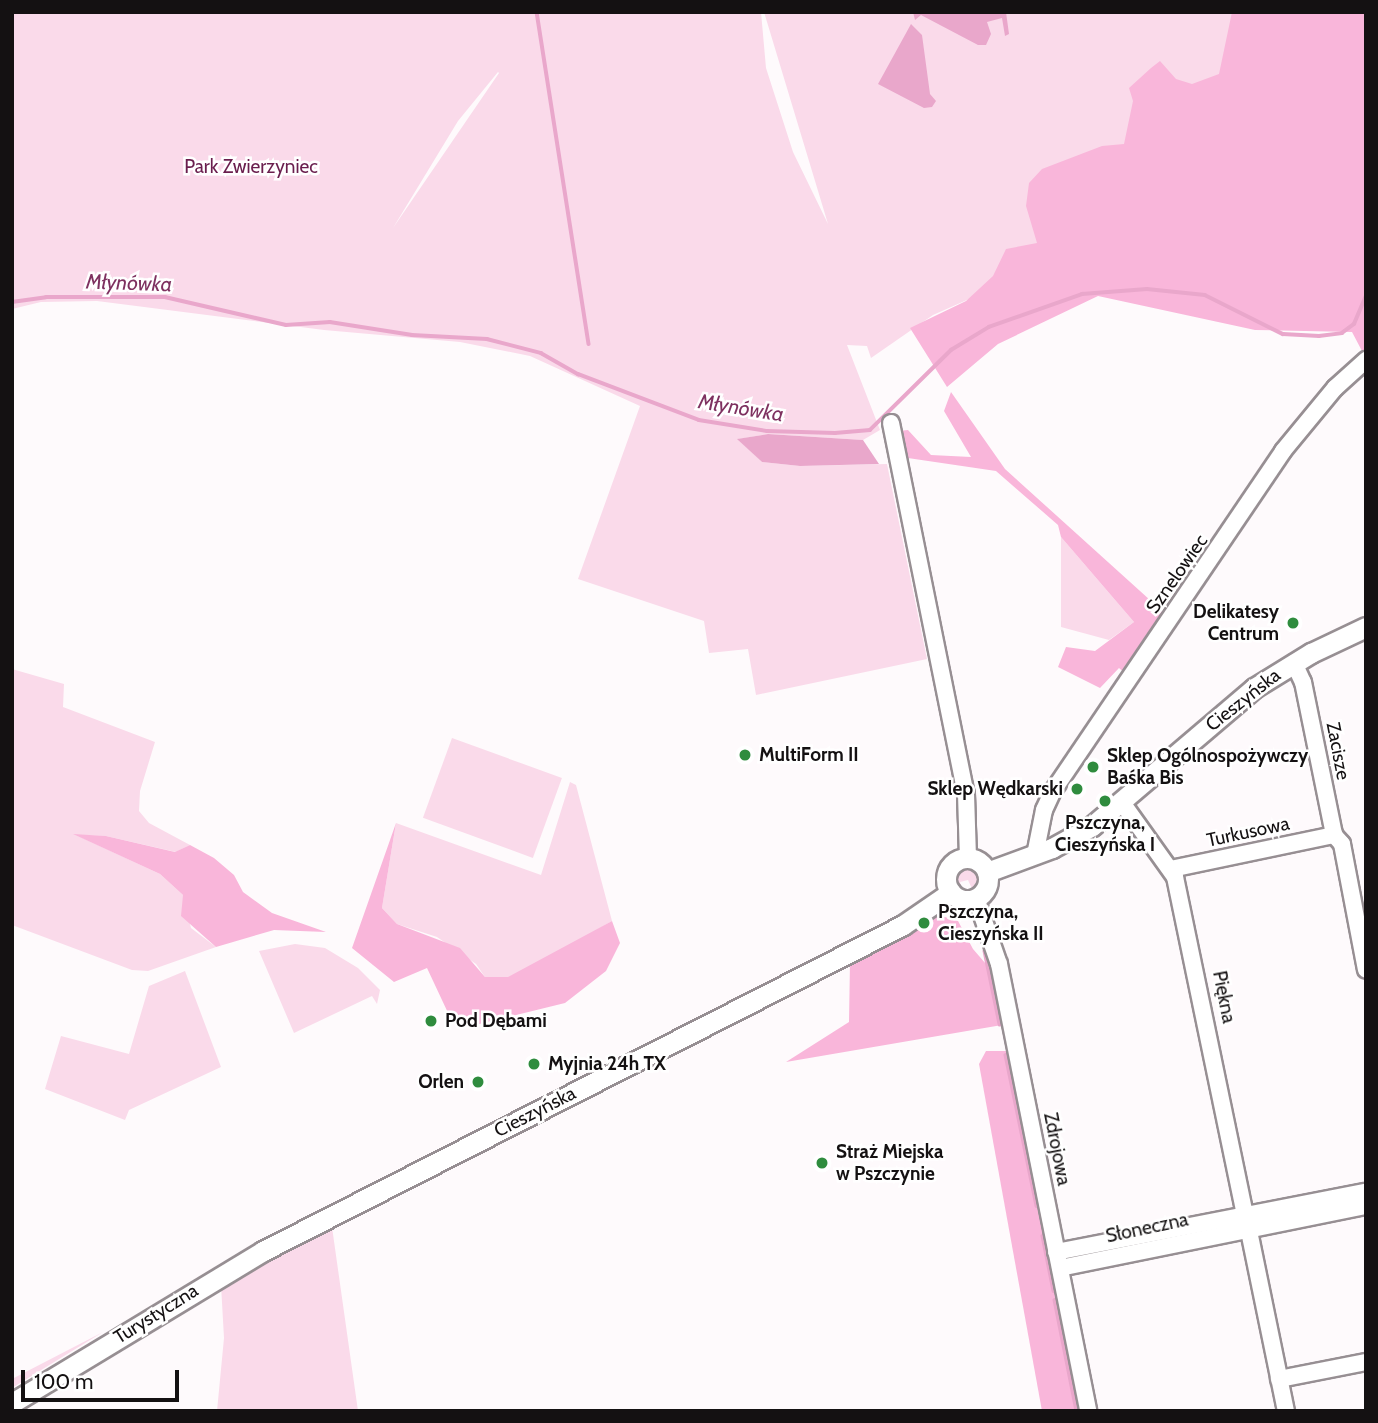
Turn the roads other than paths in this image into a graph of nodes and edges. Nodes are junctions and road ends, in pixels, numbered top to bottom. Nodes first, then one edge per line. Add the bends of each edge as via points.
1 (1366, 360) edge
2 (891, 423) dead end
3 (1366, 627) edge
4 (1294, 663) junction
5 (1124, 804) junction
6 (1043, 825) junction
7 (1334, 835) junction
8 (1068, 840) junction
9 (1035, 855) junction
10 (968, 858) junction
11 (1171, 869) junction
12 (987, 872) junction
13 (951, 892) junction
14 (976, 898) junction
15 (1366, 970) edge
16 (1366, 1192) edge
17 (1366, 1206) edge
18 (1247, 1222) junction
19 (1058, 1260) junction
20 (229, 1270) joint
21 (1366, 1362) edge
22 (1279, 1379) junction
23 (12, 1403) edge
24 (1088, 1411) edge
25 (1286, 1411) edge

1 - 6 street, Sznelowiec via 1335,388 1283,451 1053,791
2 - 10 street via 966,794
3 - 4 main road, Cieszyńska
4 - 5 main road, Cieszyńska via 1233,705
4 - 7 street, Zacisze via 1303,682
5 - 8 main road, Cieszyńska
5 - 11 street, Piękna
6 - 8 street
6 - 9 street, Sznelowiec
7 - 11 street, Turkusowa
7 - 15 street, Zacisze via 1342,844
8 - 9 main road, Cieszyńska
9 - 12 main road, Cieszyńska
10 - 12 main road
10 - 13 main road via 948,870
11 - 18 street, Piękna via 1190,929
12 - 14 main road via 986,888
13 - 14 main road via 962,899
13 - 20 main road, Cieszyńska via 903,925
14 - 19 street, Zdrojowa via 999,964
16 - 18 street, Słoneczna
17 - 18 street, Słoneczna
18 - 19 street, Słoneczna
18 - 22 street, Piękna
19 - 24 street, Zdrojowa
20 - 23 main road, Turystyczna
21 - 22 street
22 - 25 street, Piękna

